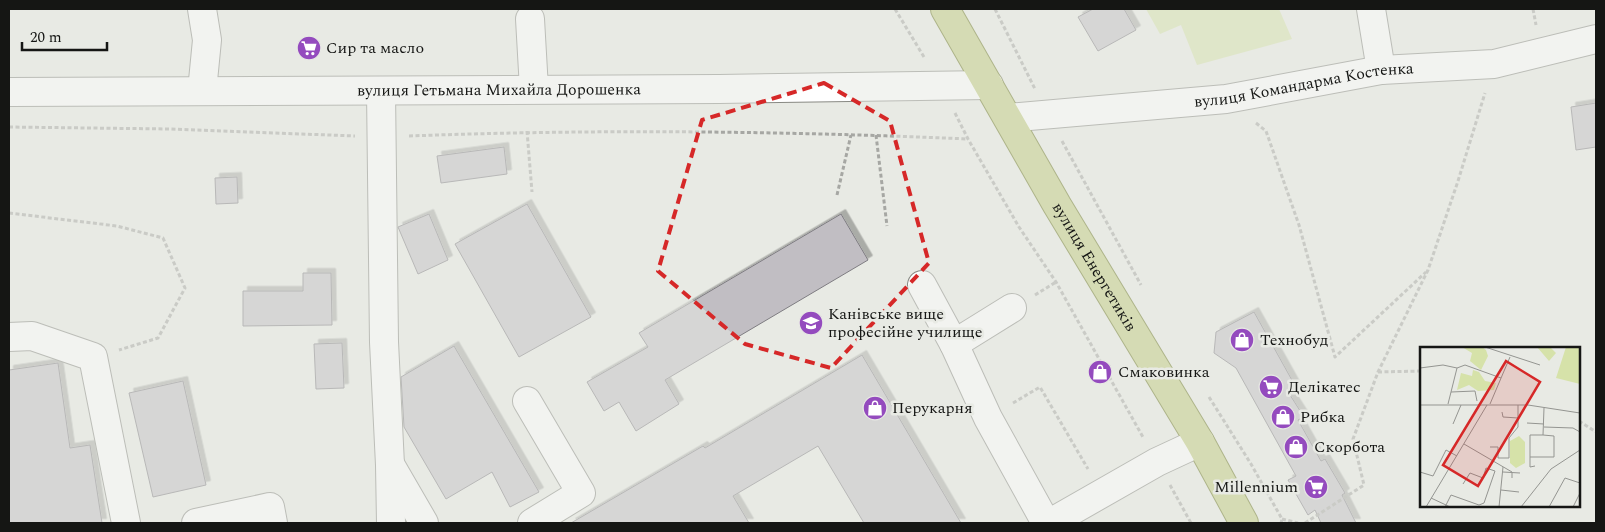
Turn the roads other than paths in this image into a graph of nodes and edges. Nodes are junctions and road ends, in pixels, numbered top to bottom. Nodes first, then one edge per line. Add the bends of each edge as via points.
1 (202, 9) edge
2 (945, 9) edge
3 (1371, 9) edge
4 (530, 19) dead end
5 (1596, 39) edge
6 (1381, 70) junction
7 (989, 85) junction
8 (534, 89) junction
9 (202, 90) junction
10 (381, 91) junction
11 (9, 92) edge
12 (1008, 118) junction
13 (922, 285) dead end
14 (1012, 308) dead end
15 (9, 337) edge
16 (954, 344) junction
17 (527, 401) dead end
18 (1200, 442) junction
19 (390, 465) junction
20 (126, 523) edge
21 (196, 523) edge
22 (273, 523) edge
23 (391, 523) edge
24 (424, 523) edge
25 (532, 523) edge
26 (1046, 523) edge
27 (1050, 523) edge
28 (1244, 523) edge

1 - 9 street via 207,40
2 - 7 main road, вулиця Енергетиків
3 - 6 street
4 - 8 street
5 - 6 street, вулиця Командарма Костенка via 1494,64
6 - 12 street, вулиця Командарма Костенка via 1226,99
7 - 8 street, вулиця Гетьмана Михайла Дорошенка
7 - 12 main road, вулиця Енергетиків
8 - 10 street, вулиця Гетьмана Михайла Дорошенка
9 - 10 street, вулиця Гетьмана Михайла Дорошенка
9 - 11 street, вулиця Гетьмана Михайла Дорошенка
10 - 19 street via 384,342
12 - 18 main road, вулиця Енергетиків
13 - 16 street
14 - 16 street
15 - 20 street via 32,336 93,357
16 - 26 street via 988,418
17 - 25 street via 581,493
18 - 27 street via 1157,462
18 - 28 main road, вулиця Енергетиків
19 - 23 street
19 - 24 street
21 - 22 street via 270,507

